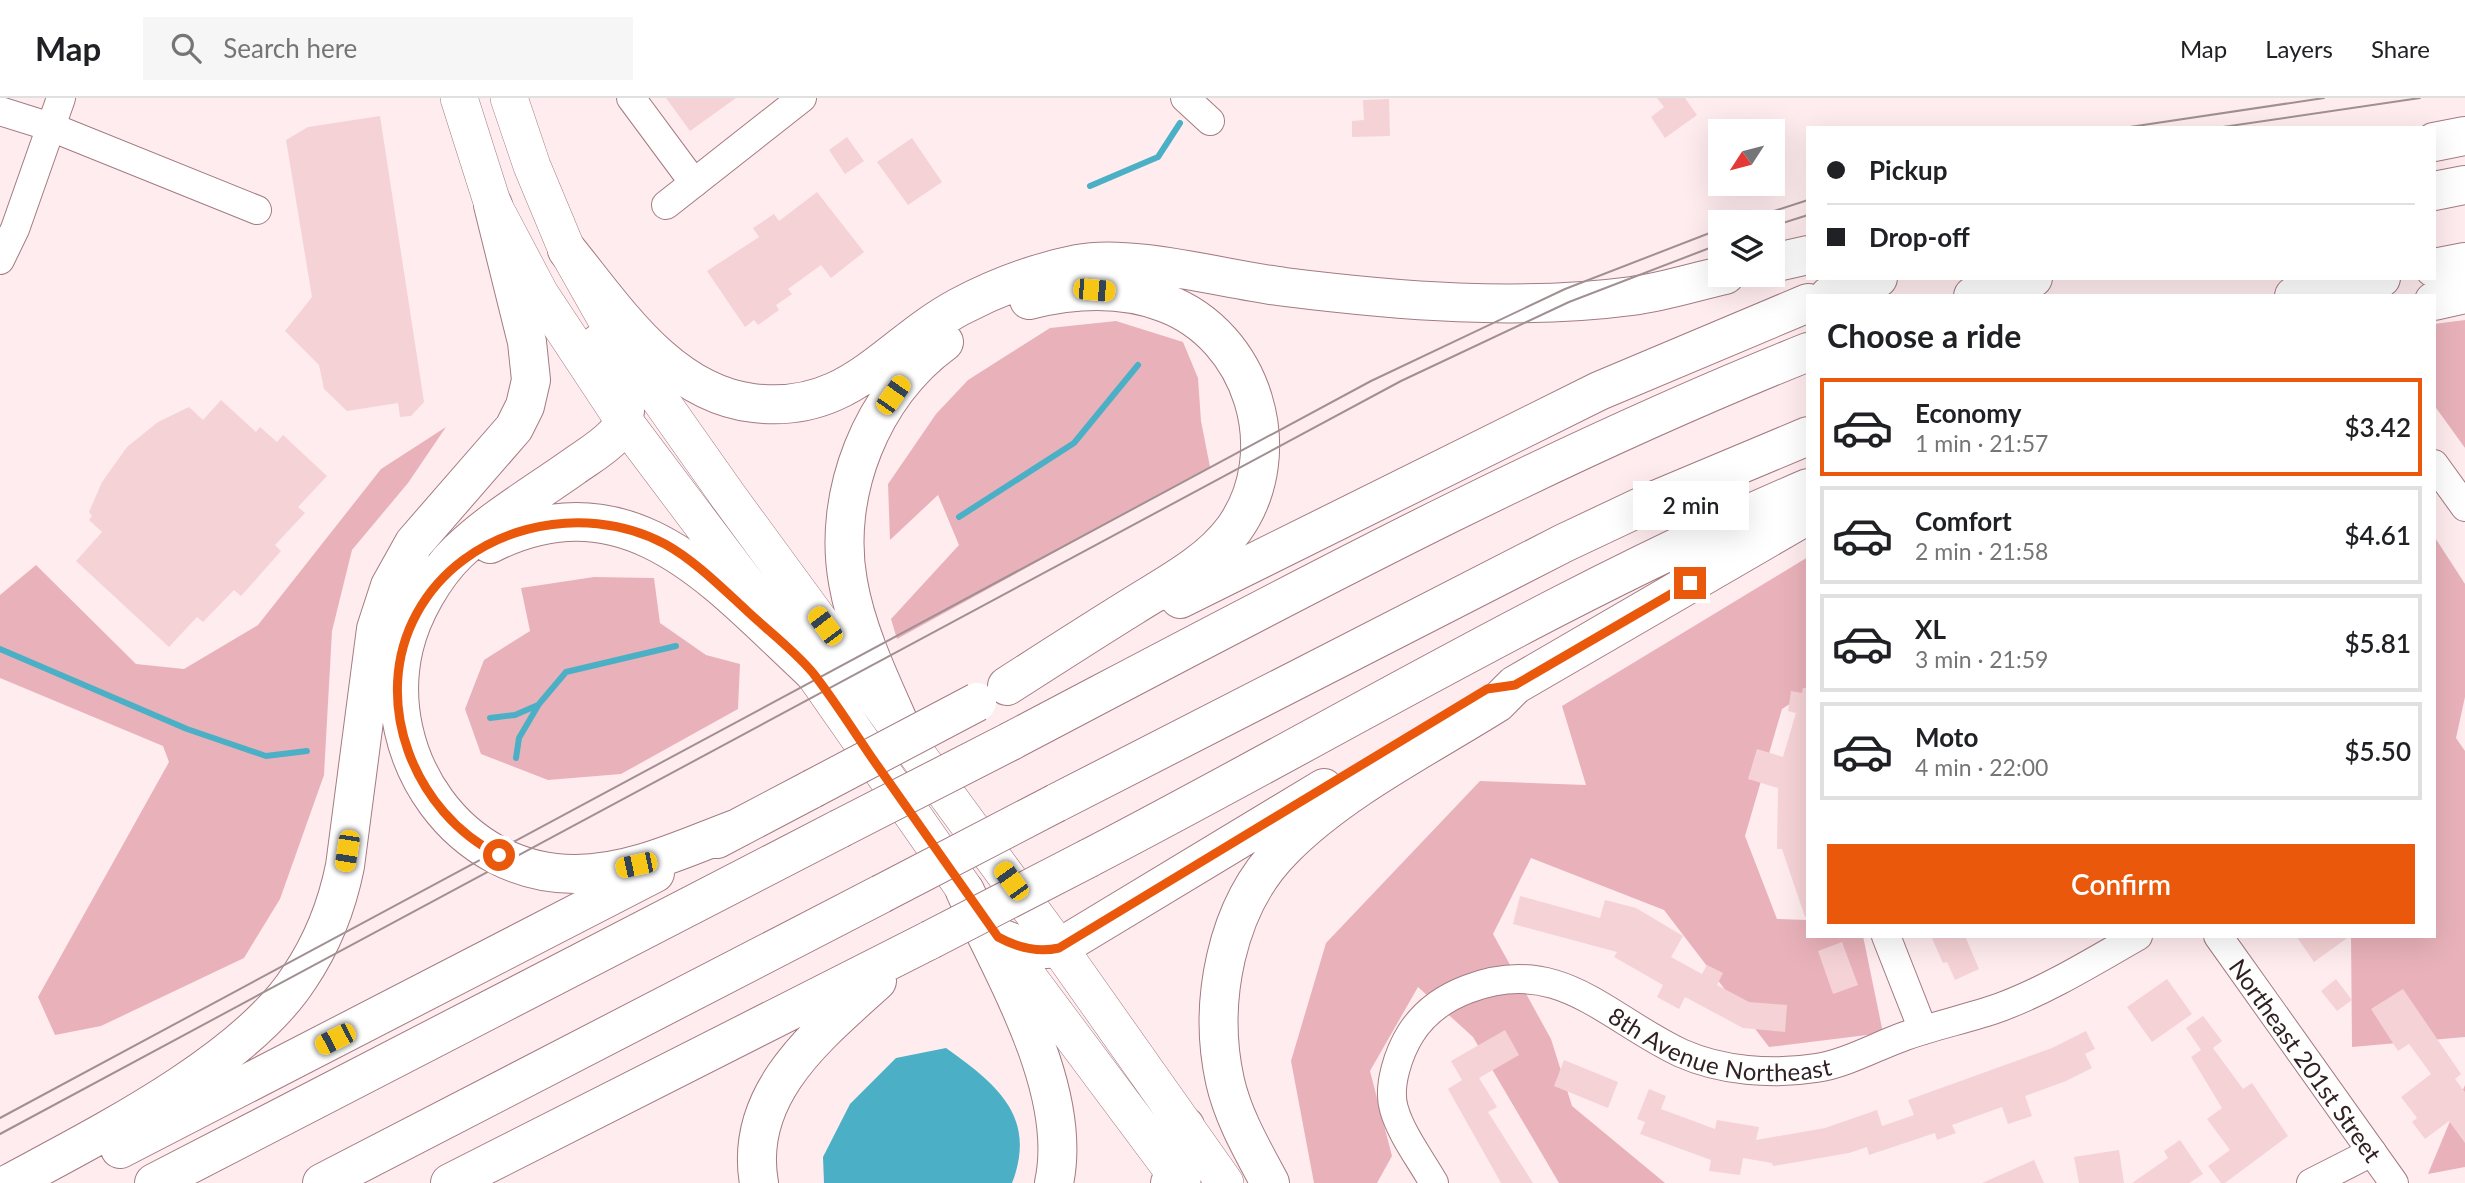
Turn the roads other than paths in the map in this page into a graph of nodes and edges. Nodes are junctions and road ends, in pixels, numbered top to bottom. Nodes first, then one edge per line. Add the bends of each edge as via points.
1 (61, 98) edge
2 (458, 98) edge
3 (483, 98) edge
4 (509, 98) edge
5 (631, 98) edge
6 (802, 98) edge
7 (1185, 98) edge
8 (0, 111) edge
9 (1210, 121) dead end
10 (51, 127) junction
11 (2465, 136) edge
12 (2436, 142) edge
13 (694, 183) junction
14 (2465, 186) edge
15 (2436, 191) edge
16 (493, 205) junction
17 (666, 205) dead end
18 (257, 209) dead end
19 (567, 250) junction
20 (1806, 255) edge
21 (0, 260) edge
22 (1785, 260) edge
23 (2465, 262) edge
24 (2436, 268) edge
25 (1708, 279) edge
26 (1873, 280) edge
27 (2026, 280) edge
28 (2371, 280) edge
29 (1834, 294) edge
30 (1980, 294) edge
31 (2304, 294) edge
32 (2465, 294) edge
33 (2436, 301) edge
34 (1806, 304) edge
35 (598, 344) junction
36 (1806, 353) edge
37 (624, 421) junction
38 (1806, 437) edge
39 (2436, 467) edge
40 (1806, 489) edge
41 (728, 496) junction
42 (2465, 507) edge
43 (1806, 516) edge
44 (417, 612) junction
45 (812, 671) junction
46 (1515, 685) junction
47 (992, 694) junction
48 (904, 732) junction
49 (738, 828) junction
50 (965, 891) junction
51 (998, 937) junction
52 (1887, 938) edge
53 (2134, 938) edge
54 (2219, 938) edge
55 (930, 940) junction
56 (1059, 948) junction
57 (1923, 1030) junction
58 (1185, 1126) junction
59 (2372, 1152) junction
60 (1177, 1181) edge
61 (10, 1183) edge
62 (53, 1183) edge
63 (154, 1183) edge
64 (322, 1183) edge
65 (450, 1183) edge
66 (759, 1183) edge
67 (1054, 1183) edge
68 (1225, 1183) edge
69 (1270, 1183) edge
70 (1434, 1183) edge
71 (2311, 1183) edge
72 (2394, 1183) edge

1 - 10 street
2 - 16 main road
3 - 35 main road via 515,192 555,273
4 - 19 main road
5 - 13 street
6 - 13 street
7 - 9 street
8 - 10 street
10 - 18 street
10 - 21 street
11 - 12 highway
13 - 17 street
14 - 15 highway
16 - 37 main road via 540,294
16 - 61 highway via 527,342 531,380 525,406 514,428 414,544 390,586 376,629 342,878 317,946 281,1002 231,1047 114,1126
19 - 25 highway via 670,366 722,396 769,404 813,400 842,390 959,308 1031,276 1081,263 1139,264 1378,298 1511,303 1633,296
19 - 41 main road via 618,340
20 - 22 highway
23 - 24 highway
26 - 29 highway
27 - 30 highway
28 - 31 highway
32 - 33 highway
34 - 47 highway via 1493,441
35 - 37 highway via 600,362 622,394
35 - 41 main road via 612,354 680,450
36 - 63 highway, bridge via 1620,433 1310,585
37 - 44 highway via 606,444 456,553
37 - 45 main road
38 - 64 highway, bridge via 1564,543
39 - 42 street
40 - 55 highway, bridge via 1594,586
41 - 48 main road
43 - 46 highway
44 - 45 highway via 465,561 510,534 558,522 601,523 642,534 685,558
44 - 49 highway via 398,680 407,751 437,806 482,846 517,863 554,872 600,873 636,865
45 - 50 main road
46 - 56 highway via 1487,689
46 - 69 highway via 1497,703 1303,829 1280,851 1237,922 1222,978 1220,1049 1238,1119
47 - 48 highway via 1202,561 1218,548 1246,508 1260,446 1248,384 1226,346 1208,328 1166,303 1094,290 1049,295 1004,308 940,345 903,381 883,409 857,464 846,516 845,549 848,584 861,628
47 - 49 highway, bridge
48 - 56 main road
49 - 62 highway via 584,912
50 - 51 main road
50 - 67 highway via 1053,1097 1059,1142
51 - 56 highway via 1032,950
51 - 60 main road
52 - 57 street
53 - 57 street, 8th Avenue Northeast via 2002,1006
54 - 59 street, Northeast 201st Street
55 - 65 highway
55 - 66 highway via 881,978 790,1065 764,1115 758,1143
56 - 58 main road
57 - 70 street, 8th Avenue Northeast via 1817,1068 1745,1070 1680,1052 1548,980 1485,982 1451,996 1422,1017 1404,1045 1394,1080 1393,1108
58 - 60 highway via 1188,1154
58 - 68 main road
59 - 71 street
59 - 72 street, Northeast 201st Street

